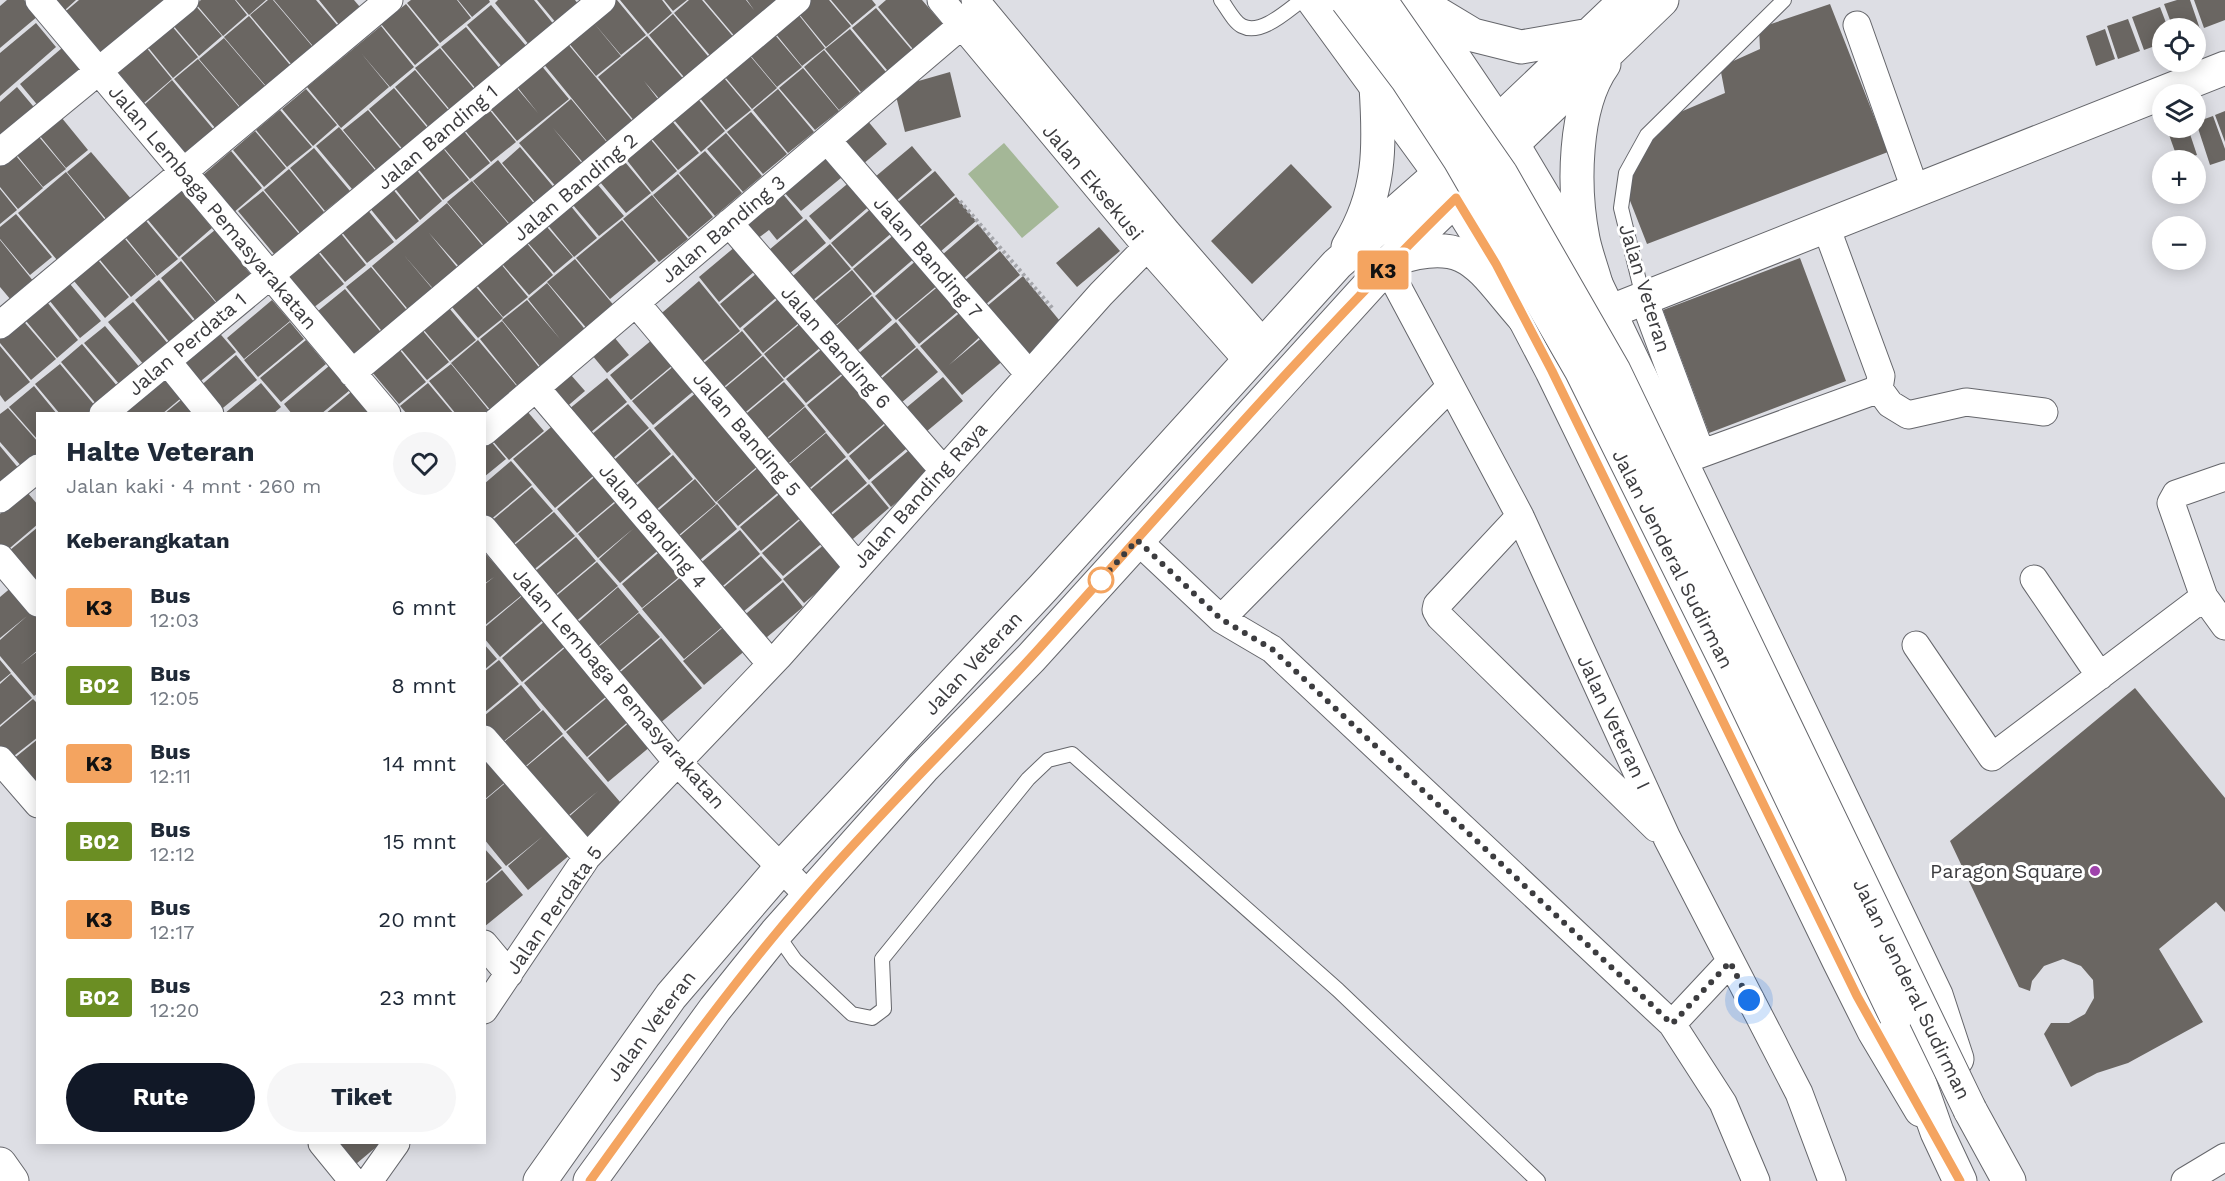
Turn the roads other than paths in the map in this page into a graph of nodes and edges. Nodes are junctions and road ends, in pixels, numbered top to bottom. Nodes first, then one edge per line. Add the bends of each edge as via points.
1 (39, 0) edge
2 (185, 0) edge
3 (389, 0) edge
4 (602, 0) edge
5 (797, 0) edge
6 (941, 0) edge
7 (975, 0) edge
8 (1221, 0) edge
9 (1302, 0) edge
10 (1313, 0) edge
11 (1347, 0) edge
12 (1380, 0) edge
13 (1415, 0) edge
14 (1626, 0) edge
15 (1662, 0) edge
16 (1784, 0) edge
17 (962, 25) junction
18 (1857, 25) dead end
19 (1606, 38) junction
20 (2225, 68) edge
21 (98, 72) junction
22 (1376, 86) junction
23 (1505, 134) junction
24 (827, 140) junction
25 (0, 152) edge
26 (182, 173) junction
27 (1448, 186) junction
28 (1915, 189) junction
29 (729, 224) junction
30 (1825, 224) junction
31 (1157, 240) junction
32 (1337, 264) junction
33 (1389, 264) junction
34 (272, 275) junction
35 (1602, 297) junction
36 (1643, 297) junction
37 (636, 303) junction
38 (0, 325) edge
39 (1531, 331) junction
40 (1256, 353) junction
41 (167, 361) junction
42 (352, 373) junction
43 (1029, 374) junction
44 (1450, 387) junction
45 (536, 388) junction
46 (1879, 389) junction
47 (105, 412) edge
48 (208, 412) edge
49 (385, 412) edge
50 (2044, 412) dead end
51 (486, 430) edge
52 (1691, 457) junction
53 (36, 470) edge
54 (943, 470) junction
55 (2225, 477) edge
56 (0, 499) edge
57 (1520, 516) junction
58 (486, 535) edge
59 (1137, 540) junction
60 (0, 558) edge
61 (857, 566) junction
62 (2034, 579) dead end
63 (1043, 588) junction
64 (2204, 597) junction
65 (36, 601) edge
66 (1072, 612) junction
67 (1221, 619) junction
68 (2225, 627) edge
69 (1916, 645) dead end
70 (771, 664) junction
71 (2100, 676) junction
72 (486, 741) edge
73 (0, 760) edge
74 (678, 763) junction
75 (36, 802) edge
76 (1667, 838) junction
77 (587, 858) junction
78 (780, 869) junction
79 (808, 895) junction
80 (776, 933) junction
81 (486, 946) edge
82 (1730, 962) junction
83 (509, 974) junction
84 (486, 1007) edge
85 (1672, 1024) junction
86 (1975, 1118) junction
87 (1940, 1140) junction
88 (323, 1144) edge
89 (395, 1144) edge
90 (0, 1164) edge
91 (2221, 1168) edge
92 (12, 1181) edge
93 (353, 1181) edge
94 (369, 1181) edge
95 (540, 1181) edge
96 (590, 1181) edge
97 (1538, 1181) edge
98 (1756, 1181) edge
99 (1832, 1181) edge
100 (1960, 1181) edge
101 (2009, 1181) edge
102 (2185, 1181) edge

1 - 21 street, Jalan Lembaga Pemasyarakatan
2 - 21 street
3 - 26 street
4 - 34 street, Jalan Banding 1
5 - 42 street, Jalan Banding 2
6 - 17 street, Jalan Eksekusi
7 - 31 street, Jalan Eksekusi
8 - 9 lane via 1240,26 1248,28 1259,27
10 - 22 main road, Jalan Jenderal Sudirman
11 - 87 main road, Jalan Jenderal Sudirman, bridge via 1407,79 1460,160 1581,370 1896,1016
12 - 86 main road, Jalan Jenderal Sudirman, bridge via 1502,174 1614,371
13 - 19 main road via 1473,35 1521,47
13 - 23 main road, Jalan Jenderal Sudirman
14 - 19 main road
15 - 19 main road
16 - 36 lane, Jalan Veteran via 1647,135 1626,173 1621,208
17 - 24 street, Jalan Banding 3
17 - 31 street, Jalan Eksekusi
18 - 28 street
19 - 23 main road
19 - 35 main road via 1580,144 1576,181 1583,240
20 - 28 main road
21 - 25 street
21 - 26 street, Jalan Lembaga Pemasyarakatan
22 - 27 main road, Jalan Jenderal Sudirman
22 - 32 main road via 1380,151 1376,177 1363,219
23 - 27 main road
23 - 35 main road, Jalan Jenderal Sudirman
24 - 29 street, Jalan Banding 3
24 - 43 street, Jalan Banding 7
26 - 34 street, Jalan Lembaga Pemasyarakatan
26 - 38 street
27 - 32 main road, Jalan Veteran
27 - 33 main road, Jalan Veteran
27 - 39 main road, Jalan Jenderal Sudirman
28 - 30 main road
29 - 37 street, Jalan Banding 3
29 - 54 street, Jalan Banding 6
30 - 36 main road
30 - 46 street via 1881,376
31 - 40 street, Jalan Eksekusi
31 - 43 street, Jalan Banding Raya
32 - 40 main road, Jalan Veteran
33 - 39 main road via 1422,249 1458,252 1477,264
33 - 44 street, Jalan Veteran I
33 - 59 main road, Jalan Veteran
34 - 41 street, Jalan Perdata 1
34 - 42 street, Jalan Lembaga Pemasyarakatan
35 - 36 main road
35 - 39 main road
35 - 52 main road, Jalan Jenderal Sudirman
36 - 52 street, Jalan Veteran
37 - 45 street, Jalan Banding 3
37 - 61 street, Jalan Banding 5
39 - 87 main road, Jalan Jenderal Sudirman via 1874,1031
40 - 63 main road, Jalan Veteran
41 - 47 street, Jalan Perdata 1
41 - 48 street
42 - 49 street, Jalan Lembaga Pemasyarakatan
43 - 54 street, Jalan Banding Raya
44 - 57 street, Jalan Veteran I
44 - 67 street
45 - 51 street, Jalan Banding 3
45 - 70 street, Jalan Banding 4
46 - 50 street via 1890,404 1908,415 1966,402
46 - 52 street
52 - 86 main road, Jalan Jenderal Sudirman via 1936,994
53 - 56 street
54 - 61 street, Jalan Banding Raya
55 - 64 street via 2176,494 2171,503
57 - 76 street, Jalan Veteran I
57 - 76 street via 1436,610
58 - 74 street, Jalan Lembaga Pemasyarakatan
59 - 66 main road, Jalan Veteran
59 - 67 street
60 - 65 street
61 - 70 street, Jalan Banding Raya
62 - 71 street
63 - 66 main road
63 - 78 main road, Jalan Veteran
64 - 68 street
64 - 71 street
66 - 79 main road, Jalan Veteran
67 - 85 street via 1272,649
69 - 71 street via 1992,758
70 - 74 street, Jalan Banding Raya
72 - 77 street
73 - 75 street
74 - 77 street, Jalan Perdata 5
74 - 78 street, Jalan Lembaga Pemasyarakatan
76 - 82 street, Jalan Veteran I
77 - 83 street, Jalan Perdata 5
78 - 79 street, Jalan Lembaga Pemasyarakatan
78 - 95 main road, Jalan Veteran via 671,996
79 - 80 main road, Jalan Veteran
80 - 96 main road, Jalan Veteran via 708,1018
80 - 97 lane via 795,960 852,1014 872,1017 884,1009 882,958 1028,778 1048,760 1072,754 1338,990
81 - 83 street
82 - 85 street
82 - 99 street, Jalan Veteran I via 1799,1094
83 - 84 street, Jalan Perdata 5
85 - 98 street via 1723,1103
86 - 101 main road, Jalan Jenderal Sudirman
87 - 100 main road, Jalan Jenderal Sudirman
88 - 93 street
89 - 94 street
90 - 92 main road
91 - 102 street

